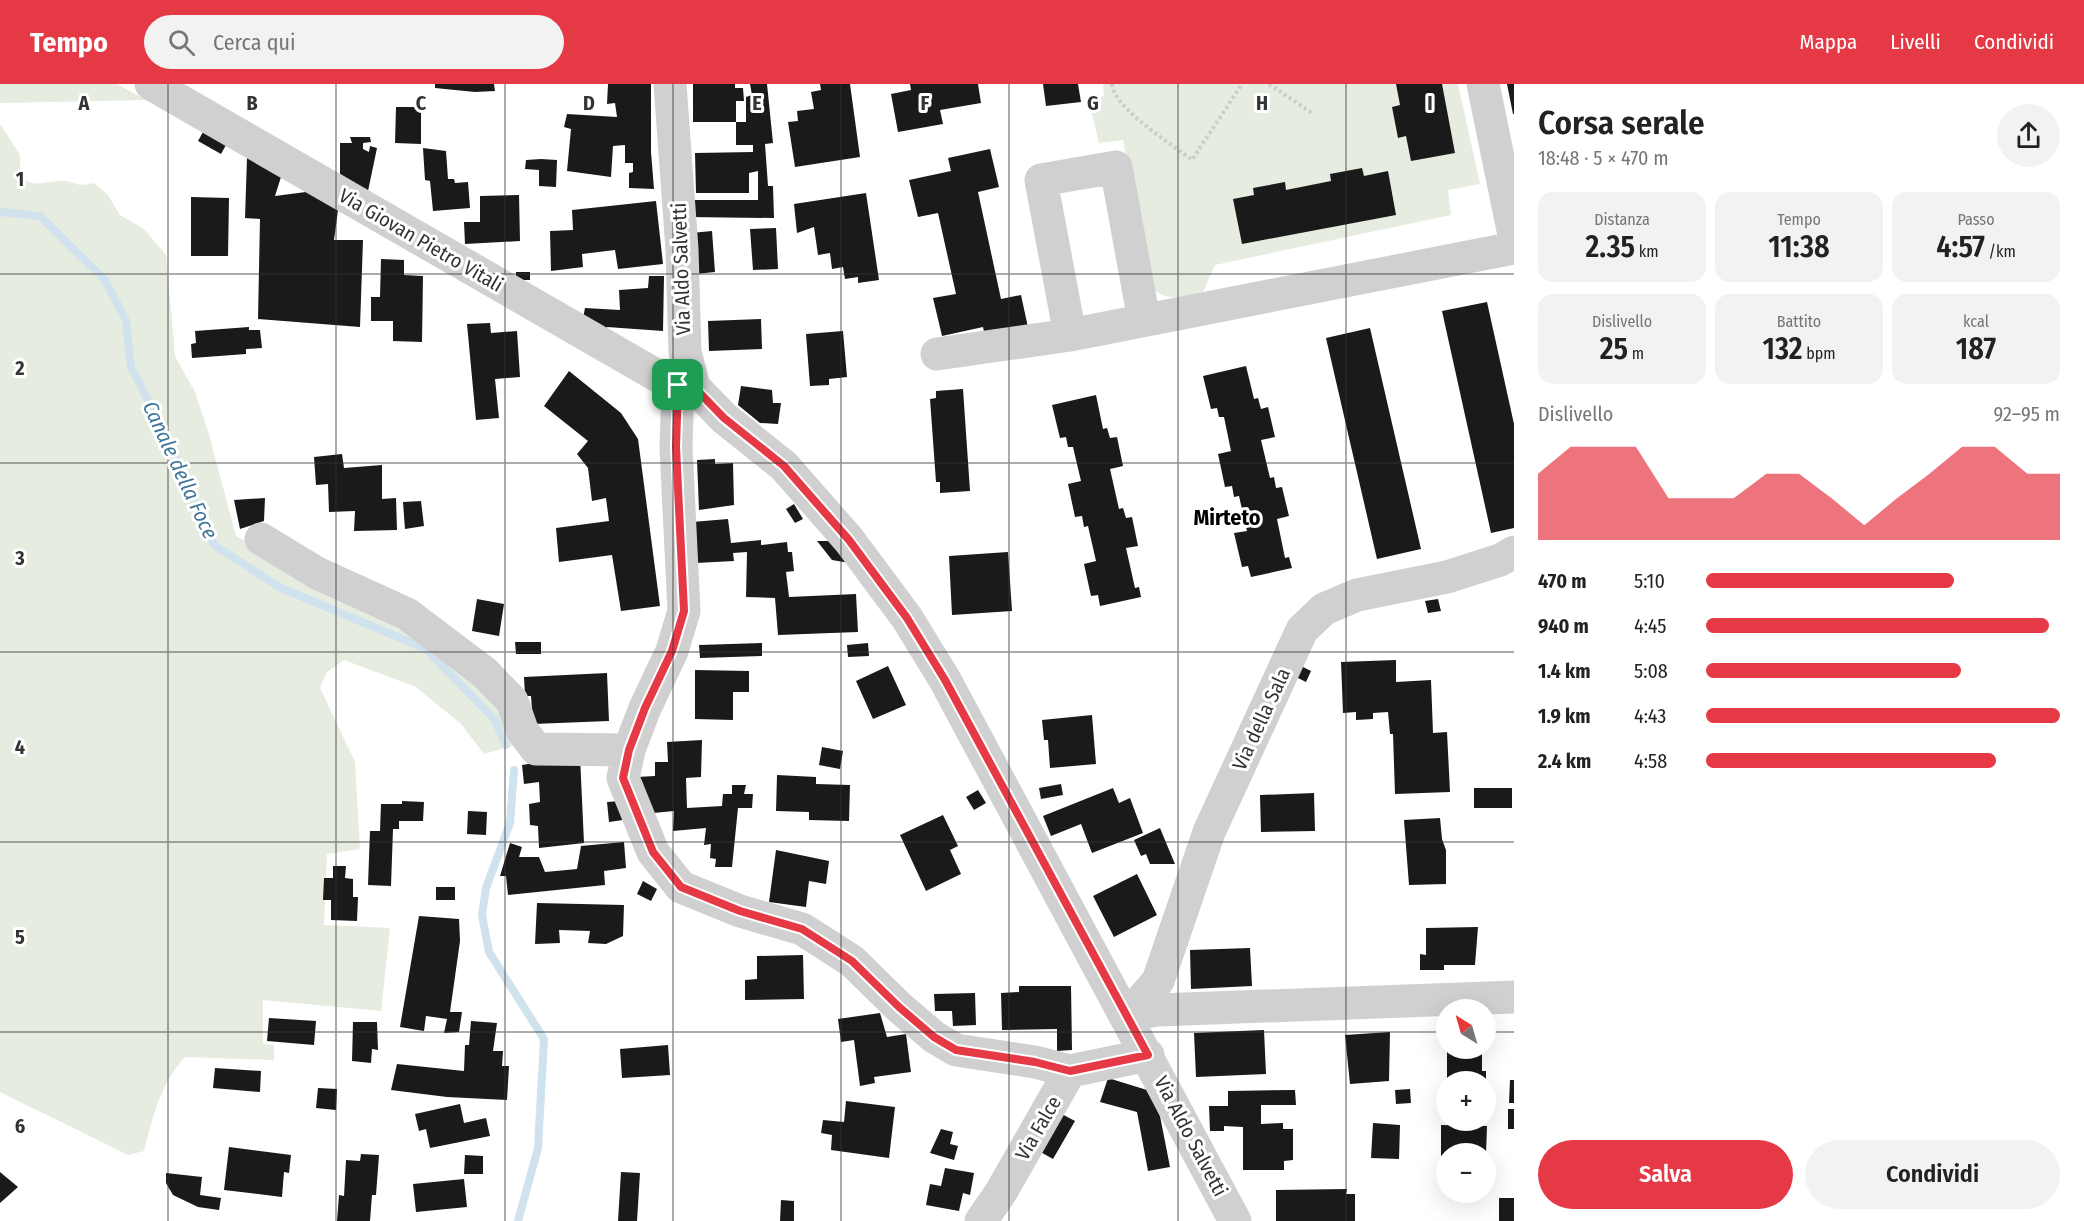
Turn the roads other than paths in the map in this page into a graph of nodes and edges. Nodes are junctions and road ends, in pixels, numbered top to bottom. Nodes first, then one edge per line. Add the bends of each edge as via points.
1 (151, 84) edge
2 (670, 84) edge
3 (1483, 84) edge
4 (1514, 236) edge
5 (1514, 248) edge
6 (1144, 320) junction
7 (1070, 335) junction
8 (938, 354) dead end
9 (686, 386) junction
10 (261, 539) dead end
11 (1514, 552) edge
12 (629, 750) junction
13 (1514, 997) edge
14 (1126, 1013) junction
15 (1148, 1055) junction
16 (1070, 1071) junction
17 (981, 1221) edge
18 (1235, 1221) edge

1 - 9 street, Via Giovan Pietro Vitali via 616,353 670,383
2 - 9 street, Via Aldo Salvetti via 682,249
3 - 4 street
5 - 6 street
6 - 7 street
6 - 7 street via 1116,167 1041,180
7 - 8 street
9 - 12 street via 676,447 684,611 672,651
9 - 14 street, Via Aldo Salvetti via 784,466 849,540 907,618 945,680
10 - 12 street via 317,573 407,614 459,653 512,702 522,730 536,749
11 - 14 street, Via della Sala via 1447,577 1357,595 1324,609 1302,630 1209,832 1158,981
12 - 16 street via 623,778 653,852 681,887 740,911 802,929 852,961 916,1022 956,1050
13 - 14 street
14 - 15 street, Via Aldo Salvetti
15 - 16 street
15 - 18 street, Via Aldo Salvetti
16 - 17 street, Via Falce

